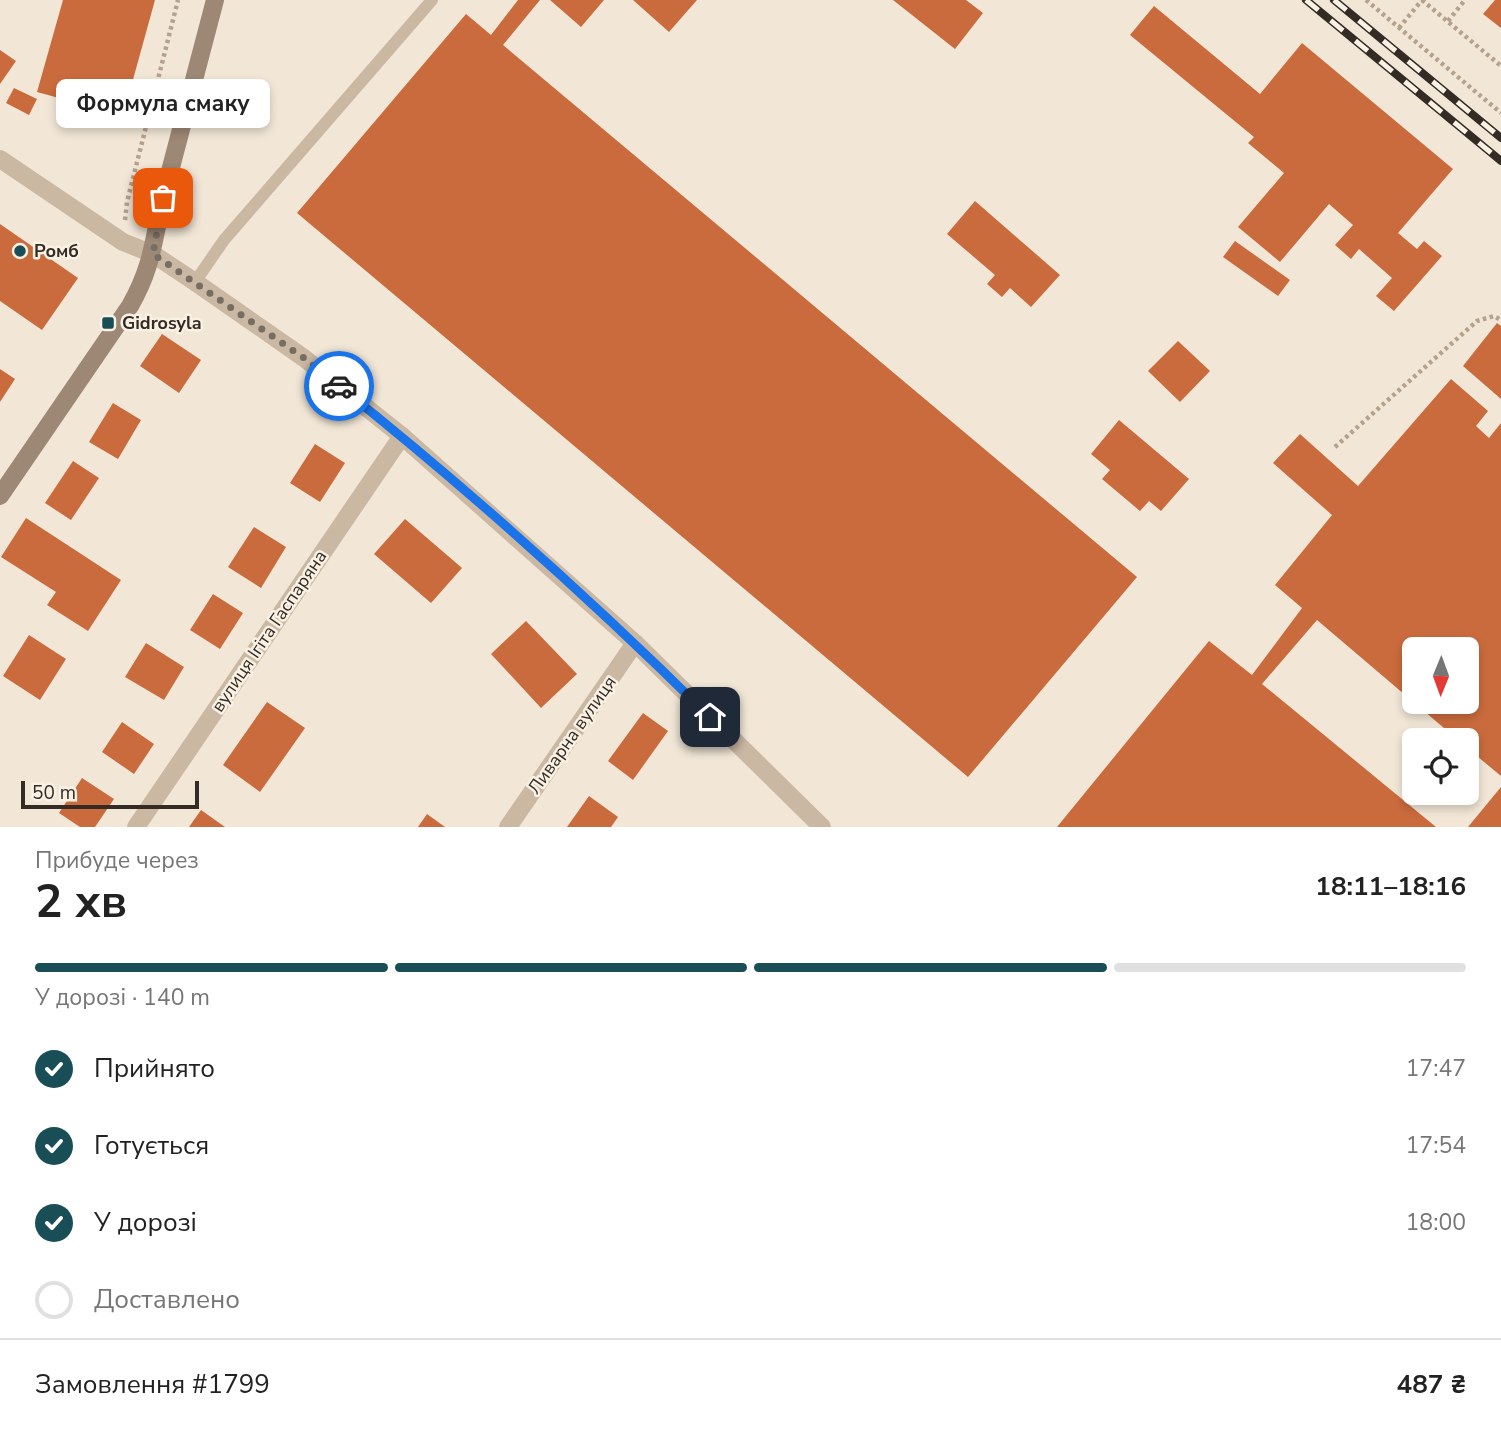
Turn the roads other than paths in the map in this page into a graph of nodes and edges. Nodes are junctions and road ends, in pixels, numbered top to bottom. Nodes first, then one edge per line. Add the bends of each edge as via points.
1 (215, 0) edge
2 (432, 0) edge
3 (0, 159) edge
4 (153, 254) junction
5 (195, 282) junction
6 (402, 436) junction
7 (0, 496) edge
8 (635, 643) junction
9 (136, 827) edge
10 (508, 827) edge
11 (822, 827) edge

1 - 4 main road via 163,198
2 - 5 lane via 224,240
3 - 4 street via 123,242
4 - 5 street
4 - 7 main road via 130,306
5 - 6 street via 304,358
6 - 8 street
6 - 9 street, вулиця Ігіта Гаспаряна
8 - 10 street, Ливарна вулиця
8 - 11 street

